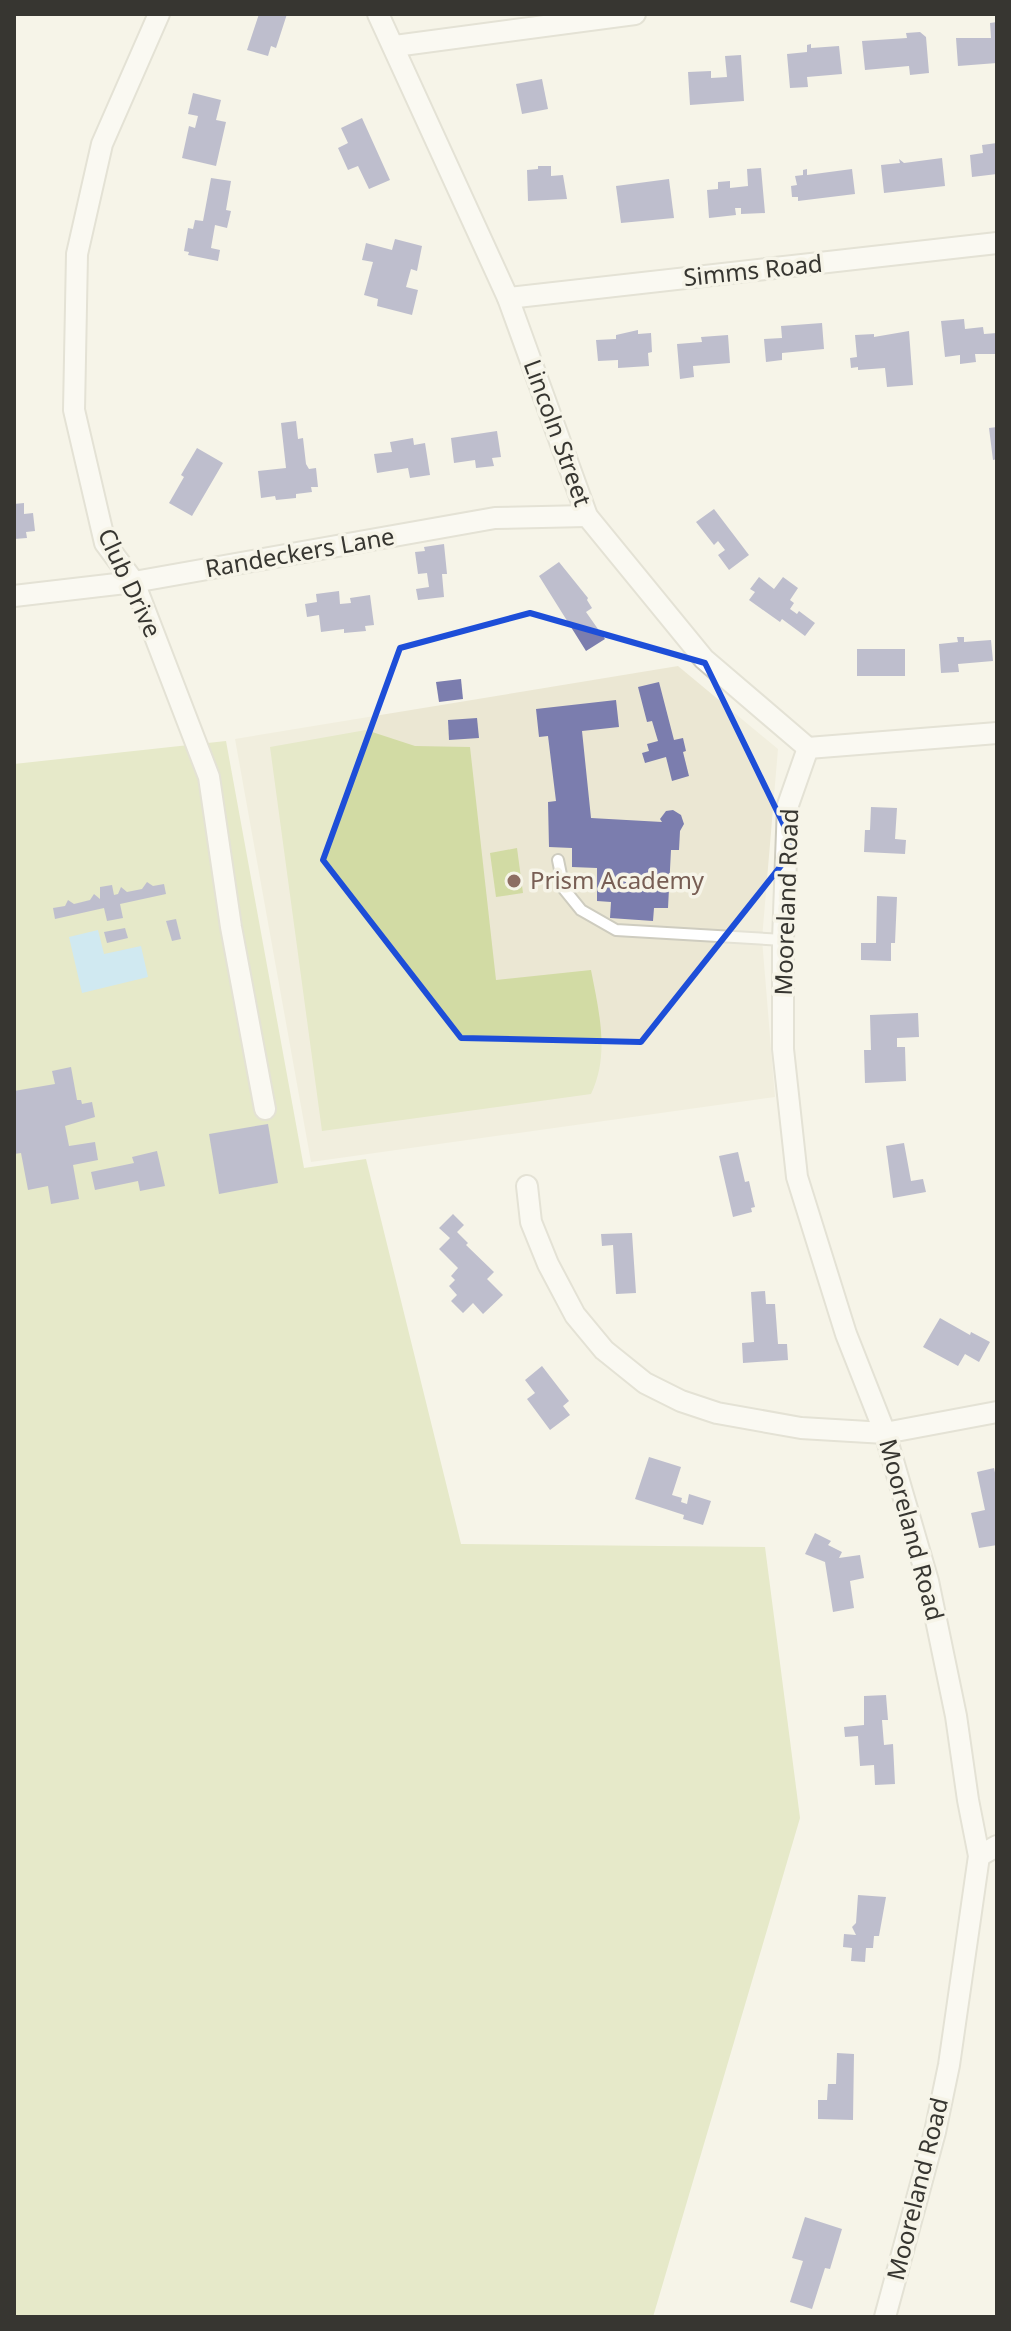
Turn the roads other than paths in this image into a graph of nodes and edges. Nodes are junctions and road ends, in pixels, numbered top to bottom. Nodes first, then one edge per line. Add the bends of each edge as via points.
1 (159, 14) edge
2 (378, 14) edge
3 (635, 14) edge
4 (395, 46) junction
5 (997, 243) edge
6 (508, 298) junction
7 (587, 516) junction
8 (134, 582) junction
9 (14, 596) edge
10 (997, 733) edge
11 (808, 748) junction
12 (558, 860) dead end
13 (783, 940) junction
14 (265, 1109) dead end
15 (527, 1186) dead end
16 (997, 1412) edge
17 (885, 1433) junction
18 (988, 1851) edge
19 (885, 2317) edge

1 - 8 street, Club Drive via 102,144 77,254 74,410 105,543
2 - 4 street, Lincoln Street
3 - 4 street
4 - 6 street, Lincoln Street
5 - 6 street, Simms Road
6 - 7 street, Lincoln Street
7 - 8 street, Randeckers Lane via 495,518
7 - 11 street, Lincoln Street via 704,659
8 - 9 street, Randeckers Lane
8 - 14 street, Club Drive via 209,777
10 - 11 street
11 - 13 street, Mooreland Road via 788,805
12 - 13 lane via 564,889 581,910 616,930
13 - 17 street, Mooreland Road via 783,1049 797,1177 846,1334
15 - 17 street via 531,1222 575,1315 604,1350 645,1383 717,1413 801,1428
16 - 17 street
17 - 18 street, Mooreland Road via 928,1581 968,1800
18 - 19 street, Mooreland Road via 938,2119

